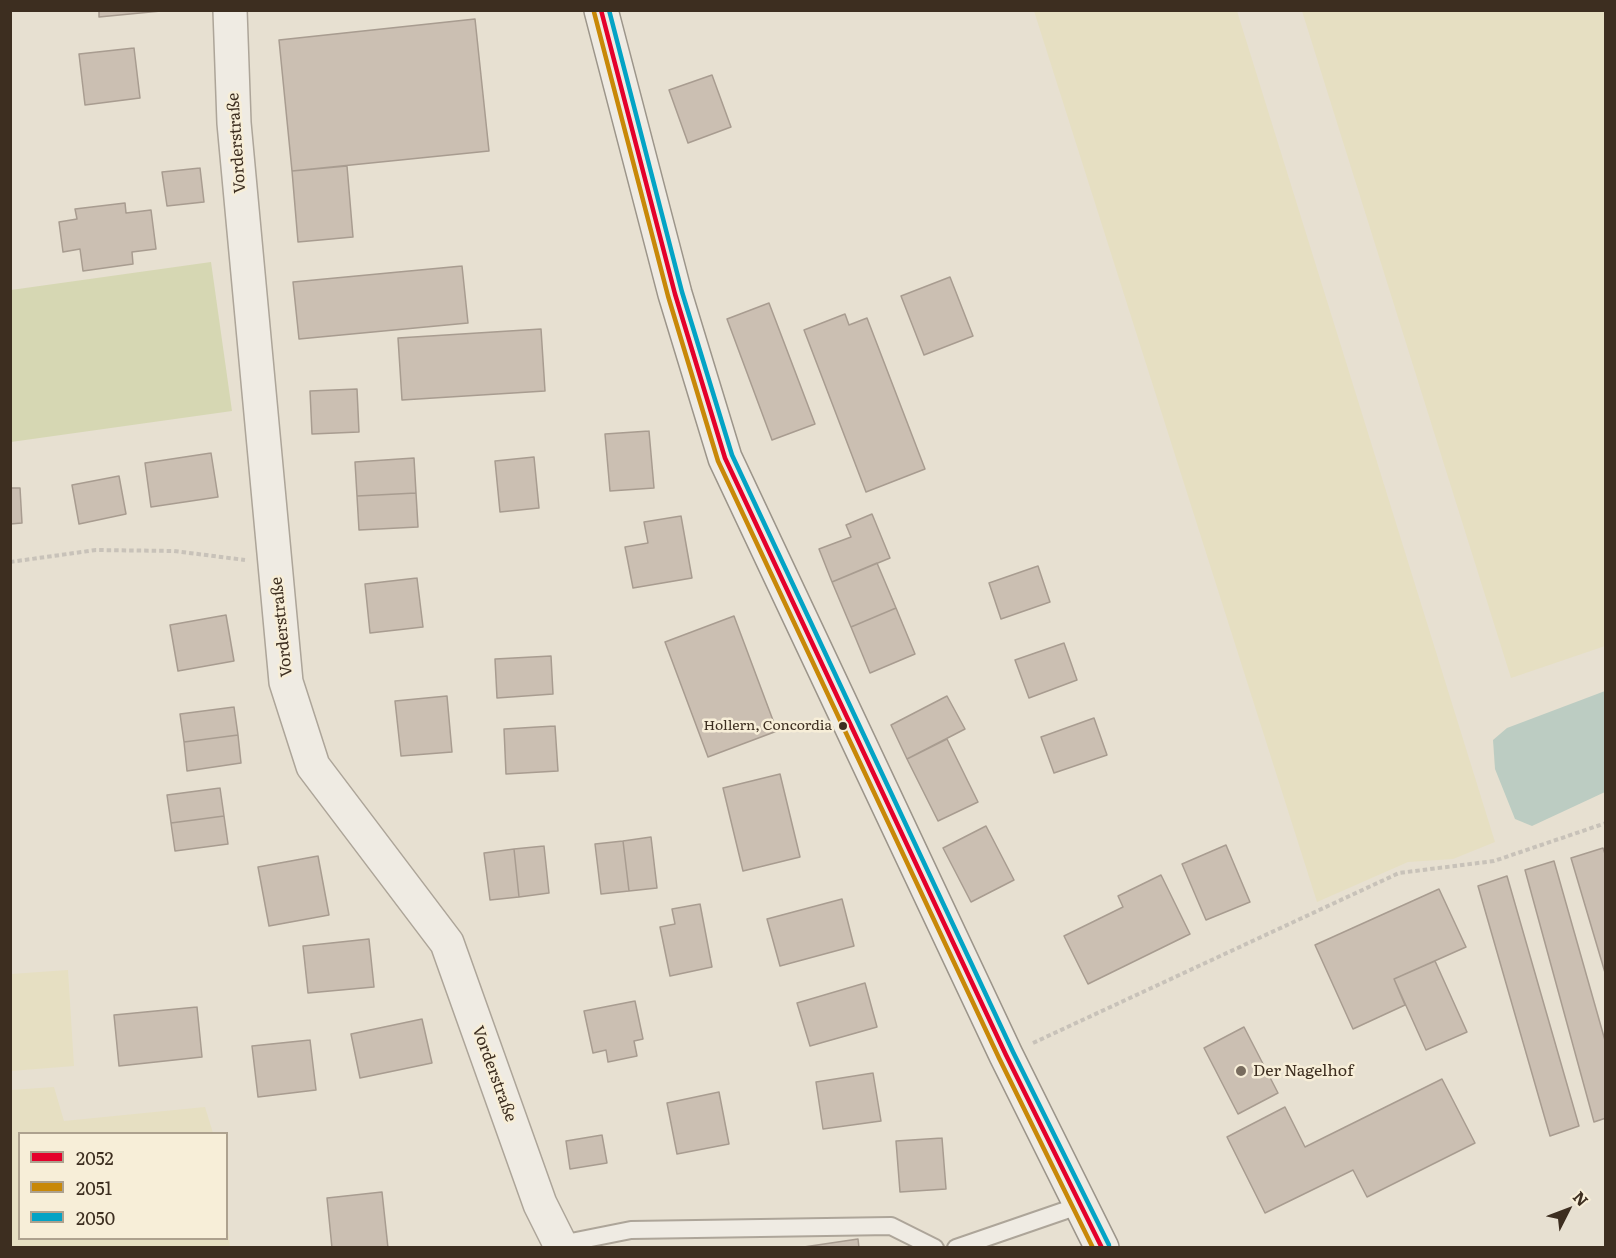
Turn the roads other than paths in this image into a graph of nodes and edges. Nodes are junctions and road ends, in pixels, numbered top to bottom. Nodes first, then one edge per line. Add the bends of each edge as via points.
1 (230, 10) edge
2 (601, 10) edge
3 (1081, 1205) junction
4 (562, 1246) edge
5 (935, 1248) edge
6 (956, 1248) edge
7 (1102, 1248) edge

1 - 4 main road, Vorderstraße via 234,123 286,682 313,766 447,943 540,1204
2 - 3 main road via 675,294 725,458 1006,1055
3 - 6 lane
3 - 7 main road
4 - 5 lane via 630,1230 891,1226

